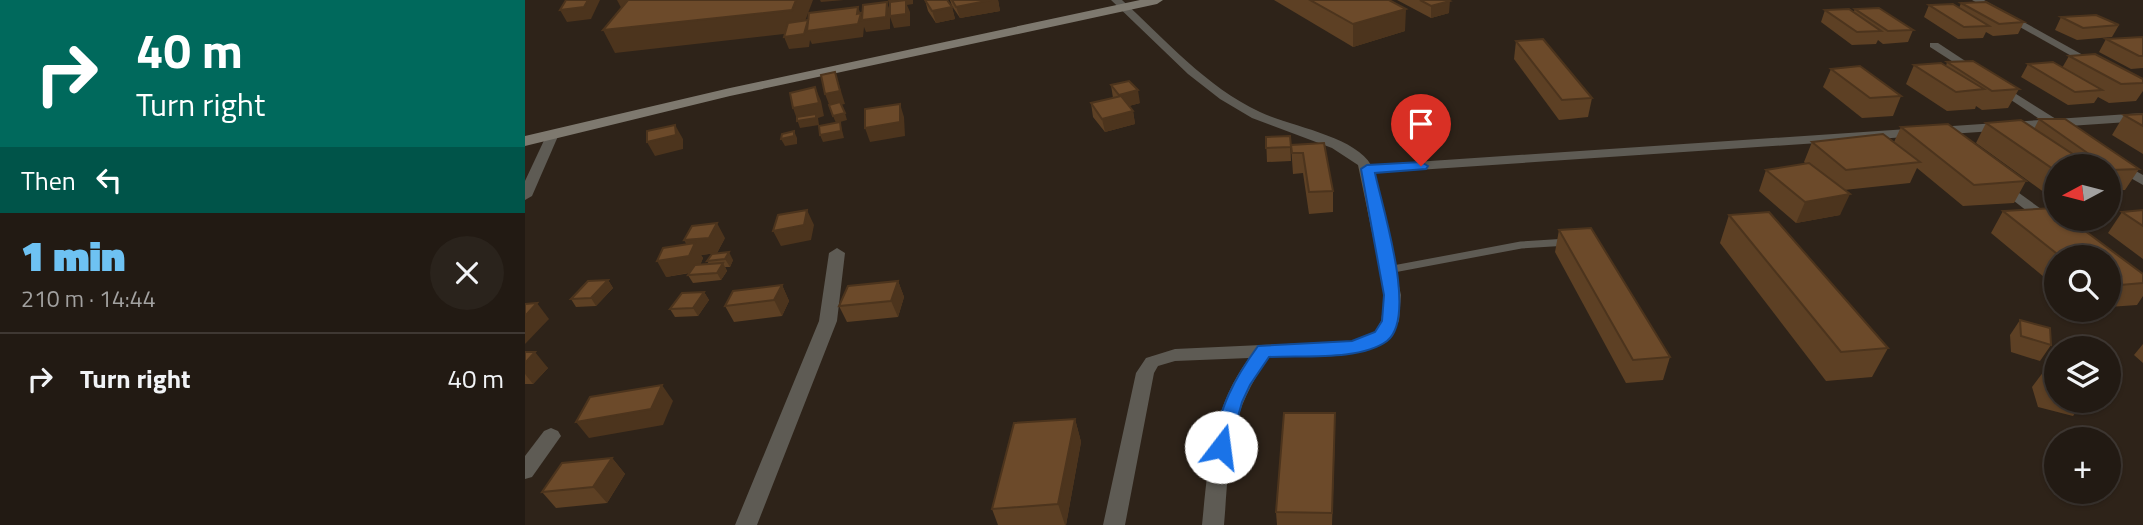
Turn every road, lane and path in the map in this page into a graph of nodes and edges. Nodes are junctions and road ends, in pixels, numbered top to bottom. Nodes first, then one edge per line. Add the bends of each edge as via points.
1 (1157, 0) edge
2 (1977, 0) edge
3 (1120, 4) edge
4 (1934, 45) dead end
5 (2108, 72) edge
6 (2143, 117) edge
7 (2053, 123) junction
8 (1932, 131) junction
9 (553, 134) junction
10 (2076, 137) edge
11 (525, 141) edge
12 (1954, 148) edge
13 (2121, 167) edge
14 (1367, 169) junction
15 (1987, 173) edge
16 (2143, 181) edge
17 (525, 196) edge
18 (2063, 232) edge
19 (1576, 242) edge
20 (837, 253) dead end
21 (1388, 270) junction
22 (1264, 351) junction
23 (551, 436) dead end
24 (525, 471) edge
25 (746, 525) edge
26 (1114, 525) edge
27 (1213, 525) edge

1 - 3 main road
2 - 5 street
3 - 9 main road
3 - 14 street via 1212,90 1263,119 1351,153
4 - 7 street
6 - 7 street
7 - 8 street
7 - 10 street
8 - 12 street
8 - 14 street
9 - 11 main road
9 - 17 street
13 - 16 street
14 - 21 street
15 - 18 street
19 - 21 lane via 1524,243 1440,264
20 - 25 street via 828,321
21 - 22 street via 1393,295 1390,321 1381,336 1354,347
22 - 26 street via 1175,355 1152,362 1145,373
22 - 27 street via 1233,402 1221,447
23 - 24 street

